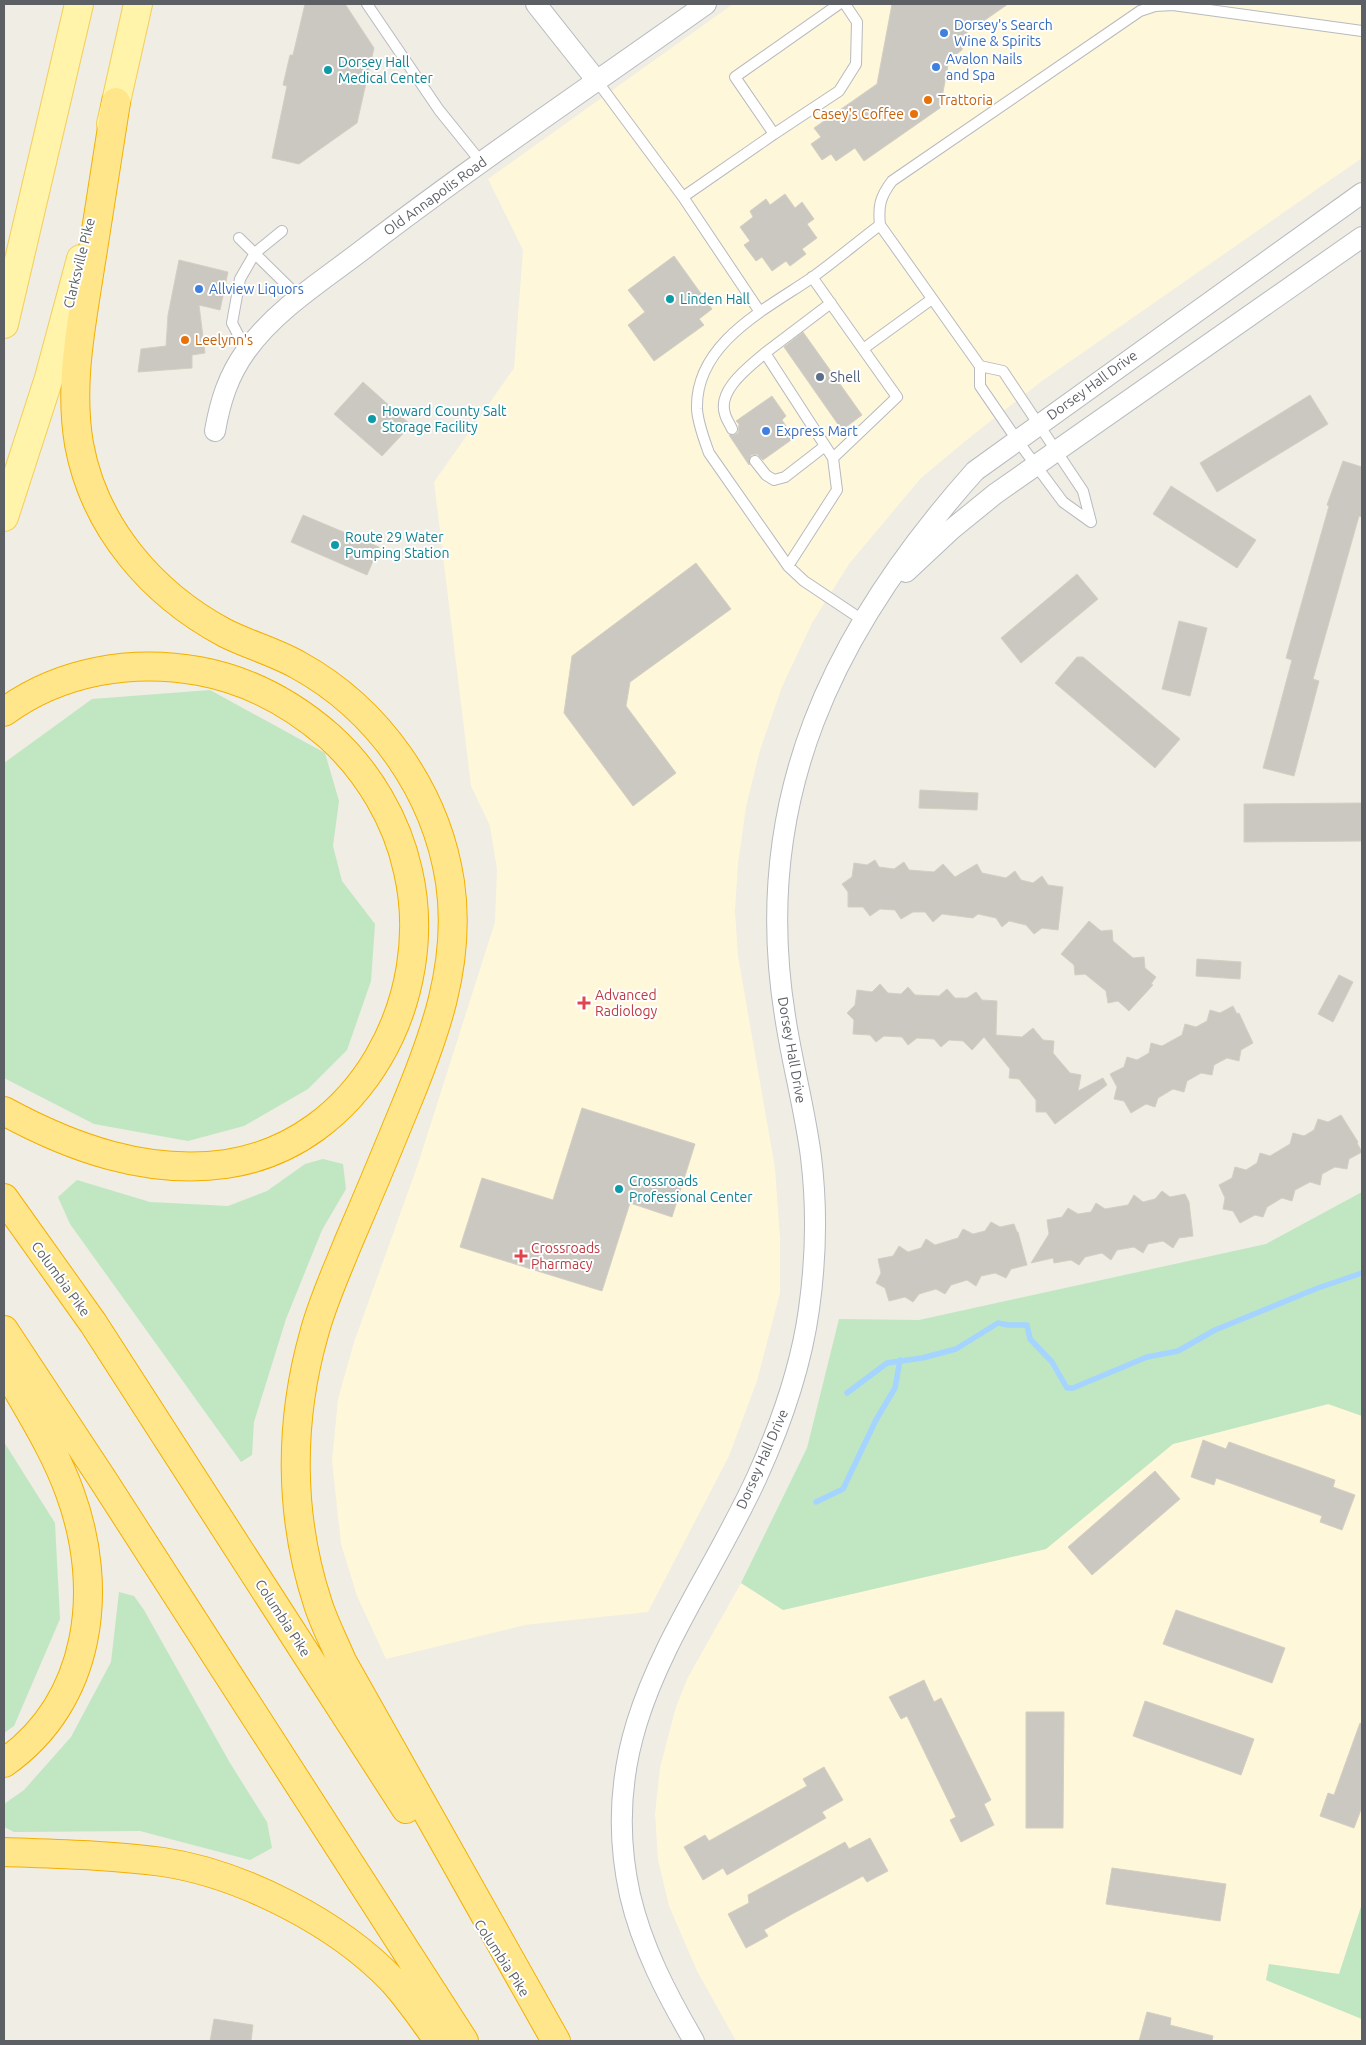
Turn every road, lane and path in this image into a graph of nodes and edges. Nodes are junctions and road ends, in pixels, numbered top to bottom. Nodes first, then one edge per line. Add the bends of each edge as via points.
1 (79, 4) edge
2 (138, 4) edge
3 (367, 4) edge
4 (536, 4) edge
5 (706, 4) edge
6 (839, 4) edge
7 (845, 4) edge
8 (1362, 31) edge
9 (597, 81) junction
10 (116, 102) junction
11 (774, 134) junction
12 (481, 162) junction
13 (1362, 193) edge
14 (683, 197) junction
15 (880, 225) junction
16 (282, 231) dead end
17 (1362, 237) edge
18 (239, 238) dead end
19 (255, 253) junction
20 (812, 277) junction
21 (300, 298) junction
22 (932, 299) junction
23 (831, 303) junction
24 (760, 312) junction
25 (4, 324) edge
26 (863, 349) junction
27 (246, 350) junction
28 (765, 353) junction
29 (980, 366) junction
30 (1038, 424) junction
31 (732, 429) dead end
32 (215, 431) dead end
33 (1016, 440) junction
34 (825, 446) junction
35 (1058, 451) junction
36 (833, 458) junction
37 (755, 461) dead end
38 (1035, 465) junction
39 (4, 517) edge
40 (788, 566) junction
41 (864, 621) junction
42 (4, 712) edge
43 (4, 1111) edge
44 (4, 1198) edge
45 (4, 1330) edge
46 (4, 1366) edge
47 (4, 1763) edge
48 (4, 1852) edge
49 (440, 2041) edge
50 (464, 2041) edge
51 (556, 2041) edge
52 (694, 2041) edge

1 - 25 main road
2 - 10 main road, Clarksville Pike
3 - 12 lane via 438,110
4 - 9 street
5 - 9 street, Old Annapolis Road
6 - 11 lane via 736,77
7 - 11 lane via 857,22 856,64 839,92
8 - 15 lane via 1173,5 1140,11 892,181 881,196 878,208
9 - 12 street, Old Annapolis Road
9 - 14 lane
10 - 39 main road, Clarksville Pike via 75,283 49,378
10 - 51 highway via 78,346 74,391 75,418 86,474 101,510 133,560 164,591 228,634 300,666 359,708 387,739 418,786 442,845 453,911 454,941 441,1013 315,1330 304,1371 298,1416 294,1466 298,1510 318,1606 342,1661
11 - 14 lane
12 - 21 street, Old Annapolis Road
13 - 30 street, Dorsey Hall Drive
14 - 24 lane
15 - 20 lane
15 - 22 lane
16 - 19 lane
17 - 35 street, Dorsey Hall Drive
18 - 19 lane
19 - 21 lane
19 - 27 lane via 240,279 232,323
20 - 23 lane
20 - 24 lane
21 - 27 street, Old Annapolis Road
22 - 26 lane
22 - 29 lane
23 - 26 lane
23 - 28 lane
24 - 40 lane via 716,350 699,389 697,409 709,453
26 - 36 lane via 897,397
27 - 32 street, Old Annapolis Road via 219,404
28 - 31 lane via 741,374 724,398 724,413
28 - 34 lane
29 - 30 lane via 1003,371
29 - 33 lane via 980,386
30 - 33 street, Dorsey Hall Drive
30 - 35 lane
33 - 38 lane
33 - 41 street, Dorsey Hall Drive via 975,471 936,515
34 - 36 lane
34 - 37 lane via 785,477 774,480
35 - 38 street, Dorsey Hall Drive
35 - 38 lane via 1083,491 1091,522 1063,502
36 - 40 lane via 837,490
38 - 41 street, Dorsey Hall Drive via 952,528 907,571
40 - 41 lane via 804,581
41 - 52 street, Dorsey Hall Drive via 822,698 803,751 789,802 779,868 776,935 784,1013 811,1158 813,1203 814,1254 809,1310 798,1366 781,1421 755,1481 649,1683 636,1721 622,1798 625,1862 638,1926 667,1995
42 - 43 highway via 61,681 94,671 155,666 216,674 248,685 301,712 342,748 389,816 408,872 414,948 401,1009 373,1068 356,1092 332,1115 283,1146 228,1164 166,1166 132,1161 64,1142
44 - 51 highway, Columbia Pike via 93,1323
45 - 50 highway
46 - 47 highway via 52,1451 70,1494 82,1534 89,1589 85,1638 65,1694 36,1735
48 - 49 highway via 165,1862 244,1885 315,1920 366,1957 392,1981

